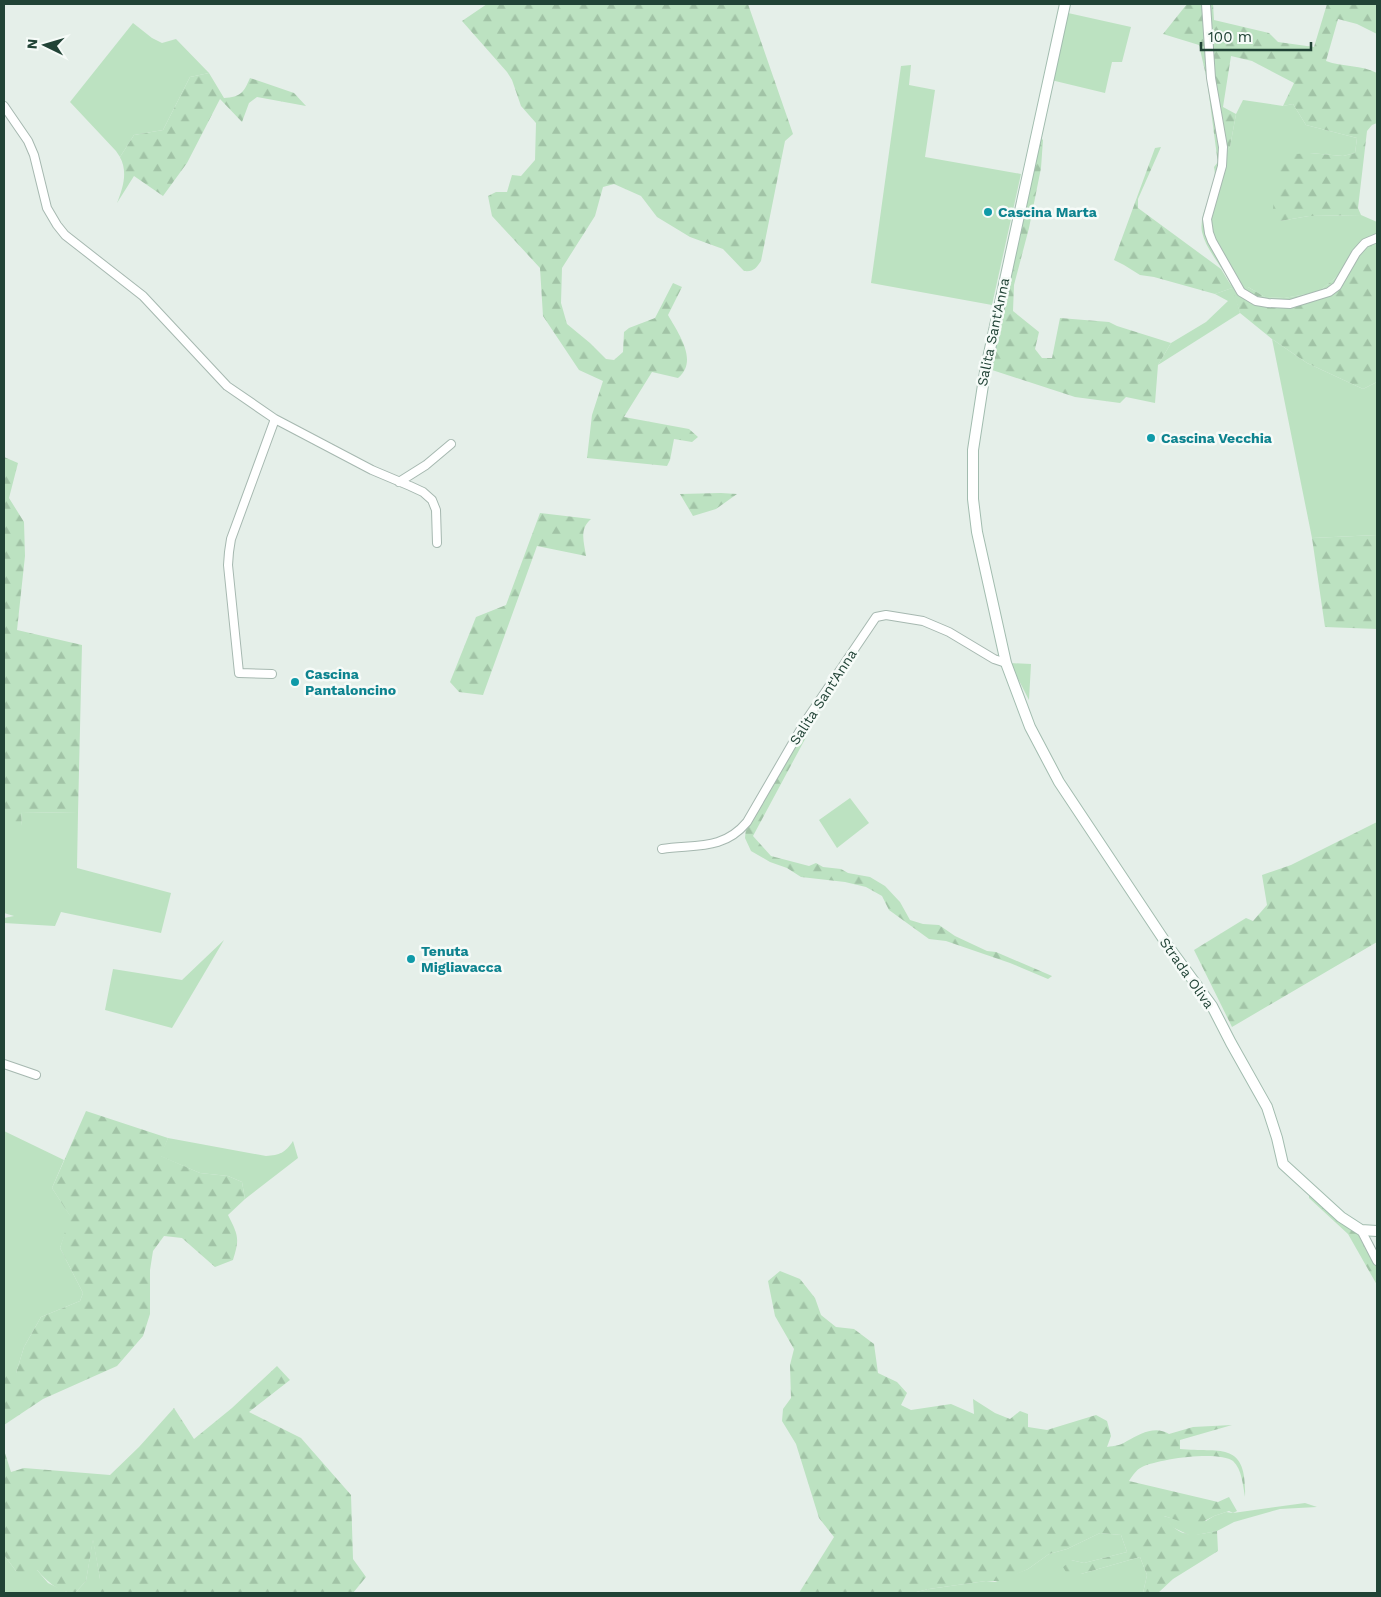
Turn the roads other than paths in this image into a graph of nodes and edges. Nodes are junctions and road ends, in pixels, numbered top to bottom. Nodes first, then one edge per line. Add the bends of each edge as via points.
1 (1065, 4) edge
2 (1206, 4) edge
3 (4, 106) edge
4 (1377, 238) edge
5 (275, 419) junction
6 (451, 444) dead end
7 (399, 482) junction
8 (437, 543) dead end
9 (1007, 667) junction
10 (272, 674) dead end
11 (662, 849) dead end
12 (4, 1064) edge
13 (36, 1076) dead end
14 (1360, 1230) junction
15 (1377, 1232) edge
16 (1377, 1261) edge

1 - 9 street, Salita Sant'Anna via 985,372 973,450 977,532
2 - 4 street via 1211,78 1223,147 1222,166 1207,225 1212,241 1241,292 1256,301 1290,304 1329,292 1337,286 1365,242
3 - 5 street via 28,141 47,208 65,235 143,296 227,386
5 - 7 street
5 - 10 street via 232,539 228,565 239,674
6 - 7 street
7 - 8 street via 432,500 436,510
9 - 11 street, Salita Sant'Anna via 928,623 894,616 876,617 805,722 739,831 702,846
9 - 14 street, Strada Oliva via 1030,727 1059,782 1212,1006 1267,1107 1283,1164 1340,1217
12 - 13 street
14 - 15 street
14 - 16 street, Strada Oliva

